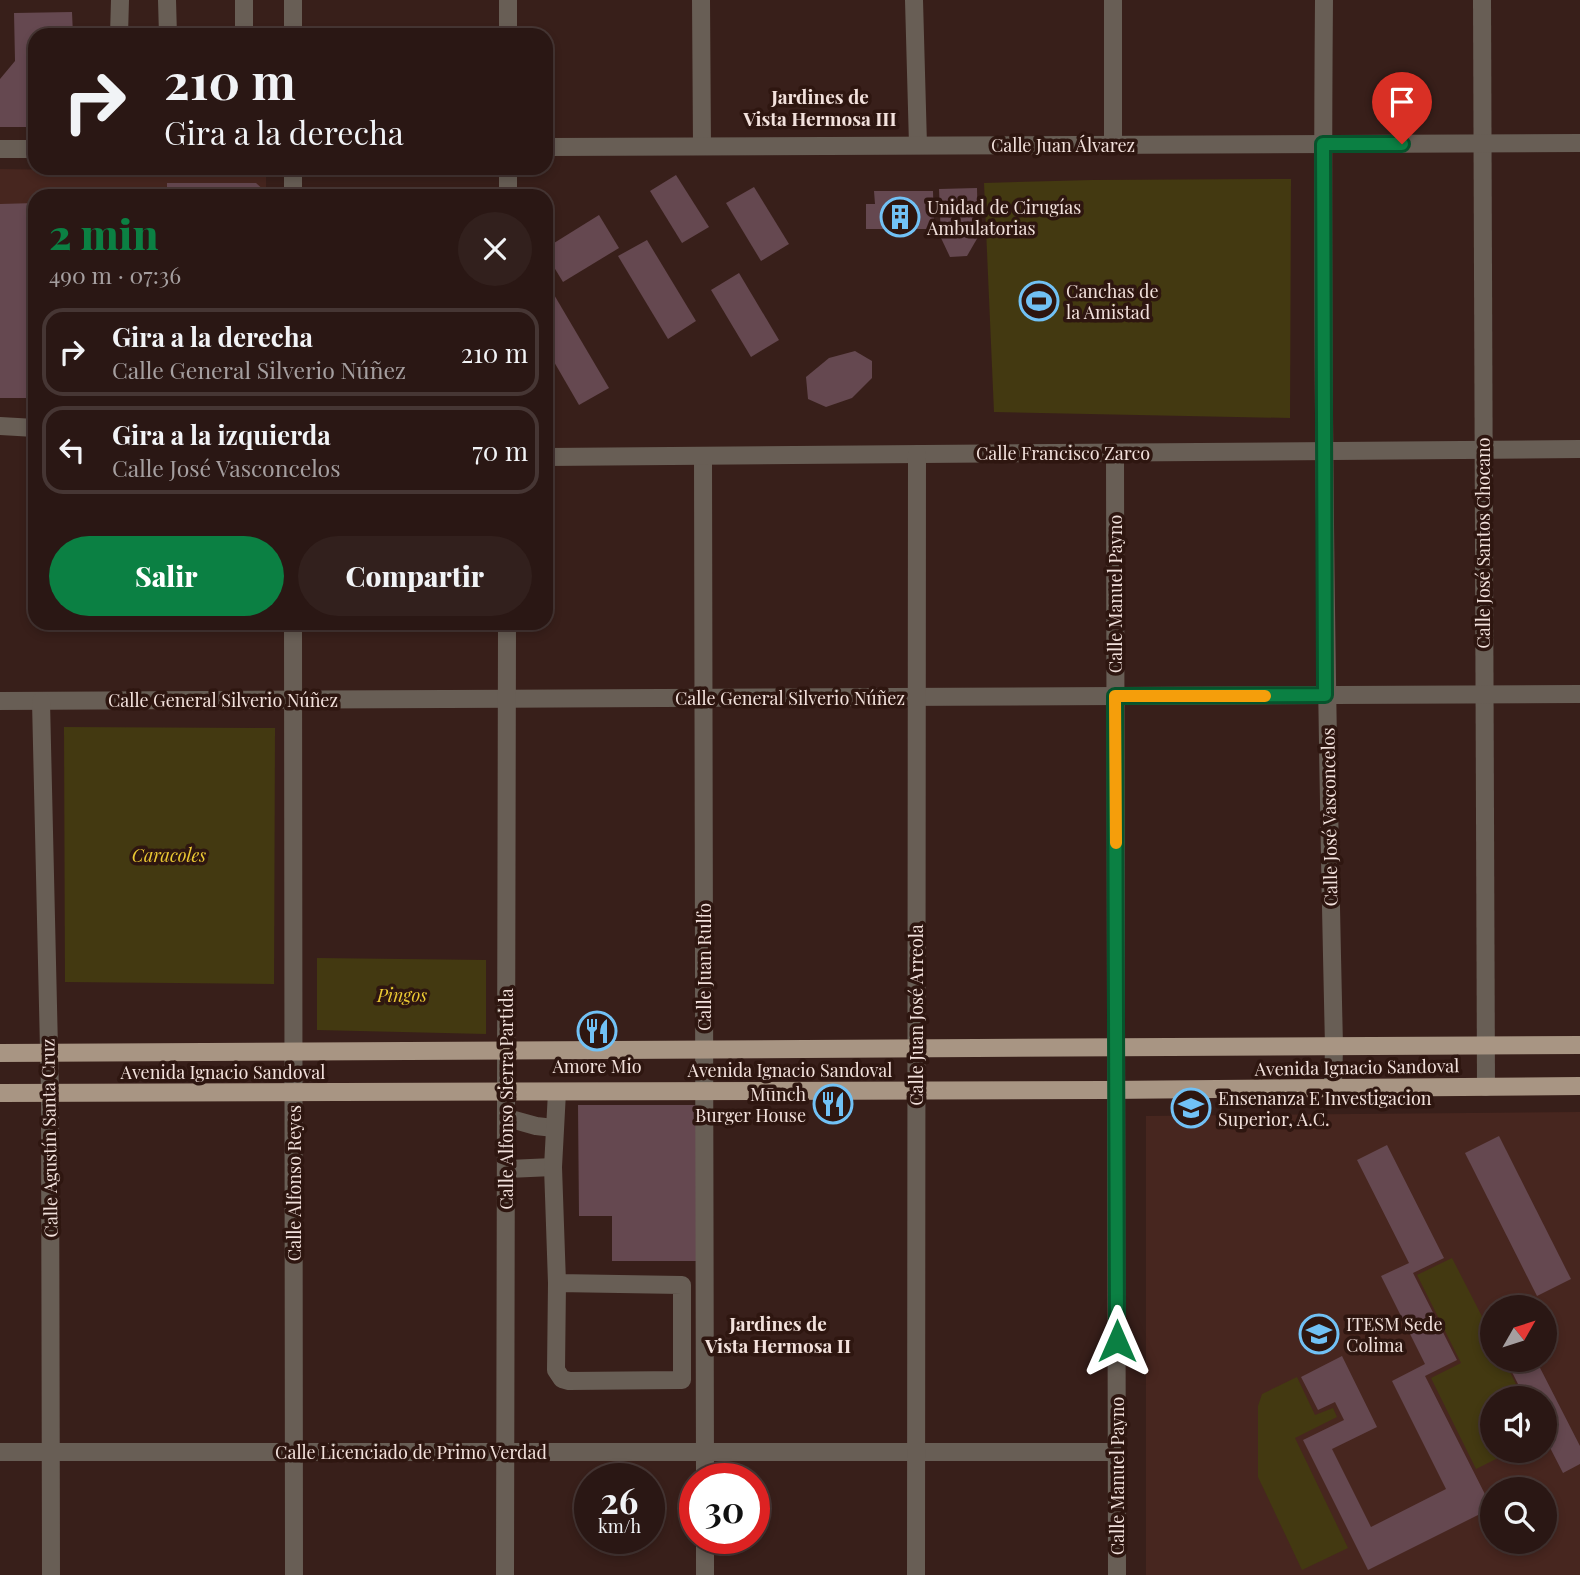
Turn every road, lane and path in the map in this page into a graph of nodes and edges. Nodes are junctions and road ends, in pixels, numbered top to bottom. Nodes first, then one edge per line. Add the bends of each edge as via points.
1 (120, 0) edge
2 (167, 0) edge
3 (244, 0) edge
4 (293, 0) edge
5 (509, 0) edge
6 (701, 0) edge
7 (914, 0) edge
8 (1113, 0) edge
9 (1324, 0) edge
10 (1482, 0) edge
11 (119, 28) edge
12 (168, 28) edge
13 (244, 28) edge
14 (293, 28) edge
15 (508, 28) edge
16 (1323, 144) junction
17 (1482, 144) junction
18 (1580, 144) edge
19 (918, 145) junction
20 (1114, 145) junction
21 (702, 146) junction
22 (553, 147) edge
23 (0, 149) edge
24 (28, 149) edge
25 (0, 426) edge
26 (28, 428) edge
27 (1580, 449) edge
28 (1483, 450) junction
29 (1324, 451) junction
30 (1115, 453) junction
31 (917, 454) junction
32 (703, 456) junction
33 (553, 457) edge
34 (293, 630) edge
35 (507, 630) edge
36 (1580, 694) edge
37 (1325, 695) junction
38 (1484, 695) junction
39 (1115, 696) junction
40 (917, 697) junction
41 (704, 698) junction
42 (507, 699) junction
43 (293, 700) junction
44 (0, 701) edge
45 (41, 701) junction
46 (1580, 1045) edge
47 (1334, 1046) junction
48 (1485, 1046) junction
49 (1116, 1047) junction
50 (916, 1048) junction
51 (704, 1049) junction
52 (507, 1050) junction
53 (294, 1051) junction
54 (48, 1052) junction
55 (0, 1053) edge
56 (1580, 1086) edge
57 (1486, 1087) junction
58 (1333, 1088) junction
59 (916, 1090) junction
60 (1116, 1090) junction
61 (705, 1091) junction
62 (294, 1092) junction
63 (506, 1092) junction
64 (557, 1092) junction
65 (0, 1093) edge
66 (50, 1093) junction
67 (506, 1118) junction
68 (554, 1128) junction
69 (553, 1167) junction
70 (506, 1169) junction
71 (557, 1283) junction
72 (0, 1452) edge
73 (51, 1452) junction
74 (294, 1452) junction
75 (506, 1452) junction
76 (705, 1452) junction
77 (916, 1452) junction
78 (1117, 1452) junction
79 (705, 1463) edge
80 (705, 1554) edge
81 (51, 1575) edge
82 (294, 1575) edge
83 (506, 1575) edge
84 (705, 1575) edge
85 (916, 1575) edge
86 (1117, 1575) edge

1 - 11 street
2 - 12 street
3 - 13 street
4 - 14 street
5 - 15 street
6 - 21 street
7 - 19 street
8 - 20 street
9 - 16 street, Calle José Vasconcelos
10 - 17 street, Calle José Santos Chocano
16 - 17 street, Calle Juan Álvarez
16 - 20 street, Calle Juan Álvarez
16 - 29 street, Calle José Vasconcelos
17 - 18 street, Calle Juan Álvarez
17 - 28 street, Calle José Santos Chocano
19 - 20 street, Calle Juan Álvarez
19 - 21 street, Calle Juan Álvarez
21 - 22 street, Calle Juan Álvarez
23 - 24 street
25 - 26 street
27 - 28 street, Calle Francisco Zarco
28 - 29 street, Calle Francisco Zarco
28 - 38 street, Calle José Santos Chocano
29 - 30 street, Calle Francisco Zarco
29 - 37 street, Calle José Vasconcelos
30 - 31 street, Calle Francisco Zarco
30 - 39 street, Calle Manuel Payno
31 - 32 street, Calle Francisco Zarco
31 - 40 street, Calle Juan José Arreola
32 - 33 street, Calle Francisco Zarco
32 - 41 street, Calle Juan Rulfo
34 - 43 street, Calle Alfonso Reyes
35 - 42 street, Calle Alfonso Sierra Partida
36 - 38 street, Calle General Silverio Núñez
37 - 38 street, Calle General Silverio Núñez
37 - 39 street, Calle General Silverio Núñez
37 - 47 street, Calle José Vasconcelos
38 - 48 street, Calle José Santos Chocano
39 - 40 street, Calle General Silverio Núñez
39 - 49 street, Calle Manuel Payno
40 - 41 street, Calle General Silverio Núñez
40 - 50 street, Calle Juan José Arreola
41 - 42 street, Calle General Silverio Núñez
41 - 51 street, Calle Juan Rulfo
42 - 43 street, Calle General Silverio Núñez
42 - 52 street, Calle Alfonso Sierra Partida
43 - 45 street, Calle General Silverio Núñez
43 - 53 street, Calle Alfonso Reyes
44 - 45 street, Calle General Silverio Núñez
45 - 54 street, Calle Agustín Santa Cruz
46 - 48 main road, Avenida Ignacio Sandoval
47 - 48 main road, Avenida Ignacio Sandoval
47 - 49 main road, Avenida Ignacio Sandoval
47 - 58 street, Calle José Vasconcelos
48 - 57 street, Calle José Santos Chocano
49 - 50 main road, Avenida Ignacio Sandoval
49 - 60 street, Calle Manuel Payno
50 - 51 main road, Avenida Ignacio Sandoval
50 - 59 street, Calle Juan José Arreola
51 - 52 main road, Avenida Ignacio Sandoval
51 - 61 street, Calle Juan Rulfo
52 - 53 main road, Avenida Ignacio Sandoval
52 - 63 street, Calle Alfonso Sierra Partida
53 - 54 main road, Avenida Ignacio Sandoval
53 - 62 street, Calle Alfonso Reyes
54 - 55 main road, Avenida Ignacio Sandoval
54 - 66 street, Calle Agustín Santa Cruz
56 - 57 main road, Avenida Ignacio Sandoval
57 - 58 main road, Avenida Ignacio Sandoval
58 - 60 main road, Avenida Ignacio Sandoval
59 - 60 main road, Avenida Ignacio Sandoval
59 - 61 main road, Avenida Ignacio Sandoval
59 - 77 street, Calle Juan José Arreola
60 - 78 street, Calle Manuel Payno
61 - 64 main road, Avenida Ignacio Sandoval
61 - 76 street, Calle Juan Rulfo
62 - 63 main road, Avenida Ignacio Sandoval
62 - 66 main road, Avenida Ignacio Sandoval
62 - 74 street, Calle Alfonso Reyes
63 - 64 main road, Avenida Ignacio Sandoval
63 - 67 street, Calle Alfonso Sierra Partida
64 - 68 street
65 - 66 main road, Avenida Ignacio Sandoval
66 - 73 street, Calle Agustín Santa Cruz
67 - 68 street
67 - 70 street, Calle Alfonso Sierra Partida
68 - 69 street
69 - 70 street
69 - 71 street
70 - 75 street, Calle Alfonso Sierra Partida
71 - 71 street via 682,1285 682,1380 562,1379 556,1370
72 - 73 street, Calle Licenciado de Primo Verdad
73 - 74 street, Calle Licenciado de Primo Verdad
73 - 81 street, Calle Agustín Santa Cruz
74 - 75 street, Calle Licenciado de Primo Verdad
74 - 82 street, Calle Alfonso Reyes
75 - 76 street, Calle Licenciado de Primo Verdad
75 - 83 street, Calle Alfonso Sierra Partida
76 - 77 street, Calle Licenciado de Primo Verdad
76 - 79 street, Calle Juan Rulfo
77 - 78 street, Calle Licenciado de Primo Verdad
77 - 85 street, Calle Juan José Arreola
78 - 86 street, Calle Manuel Payno
80 - 84 street

